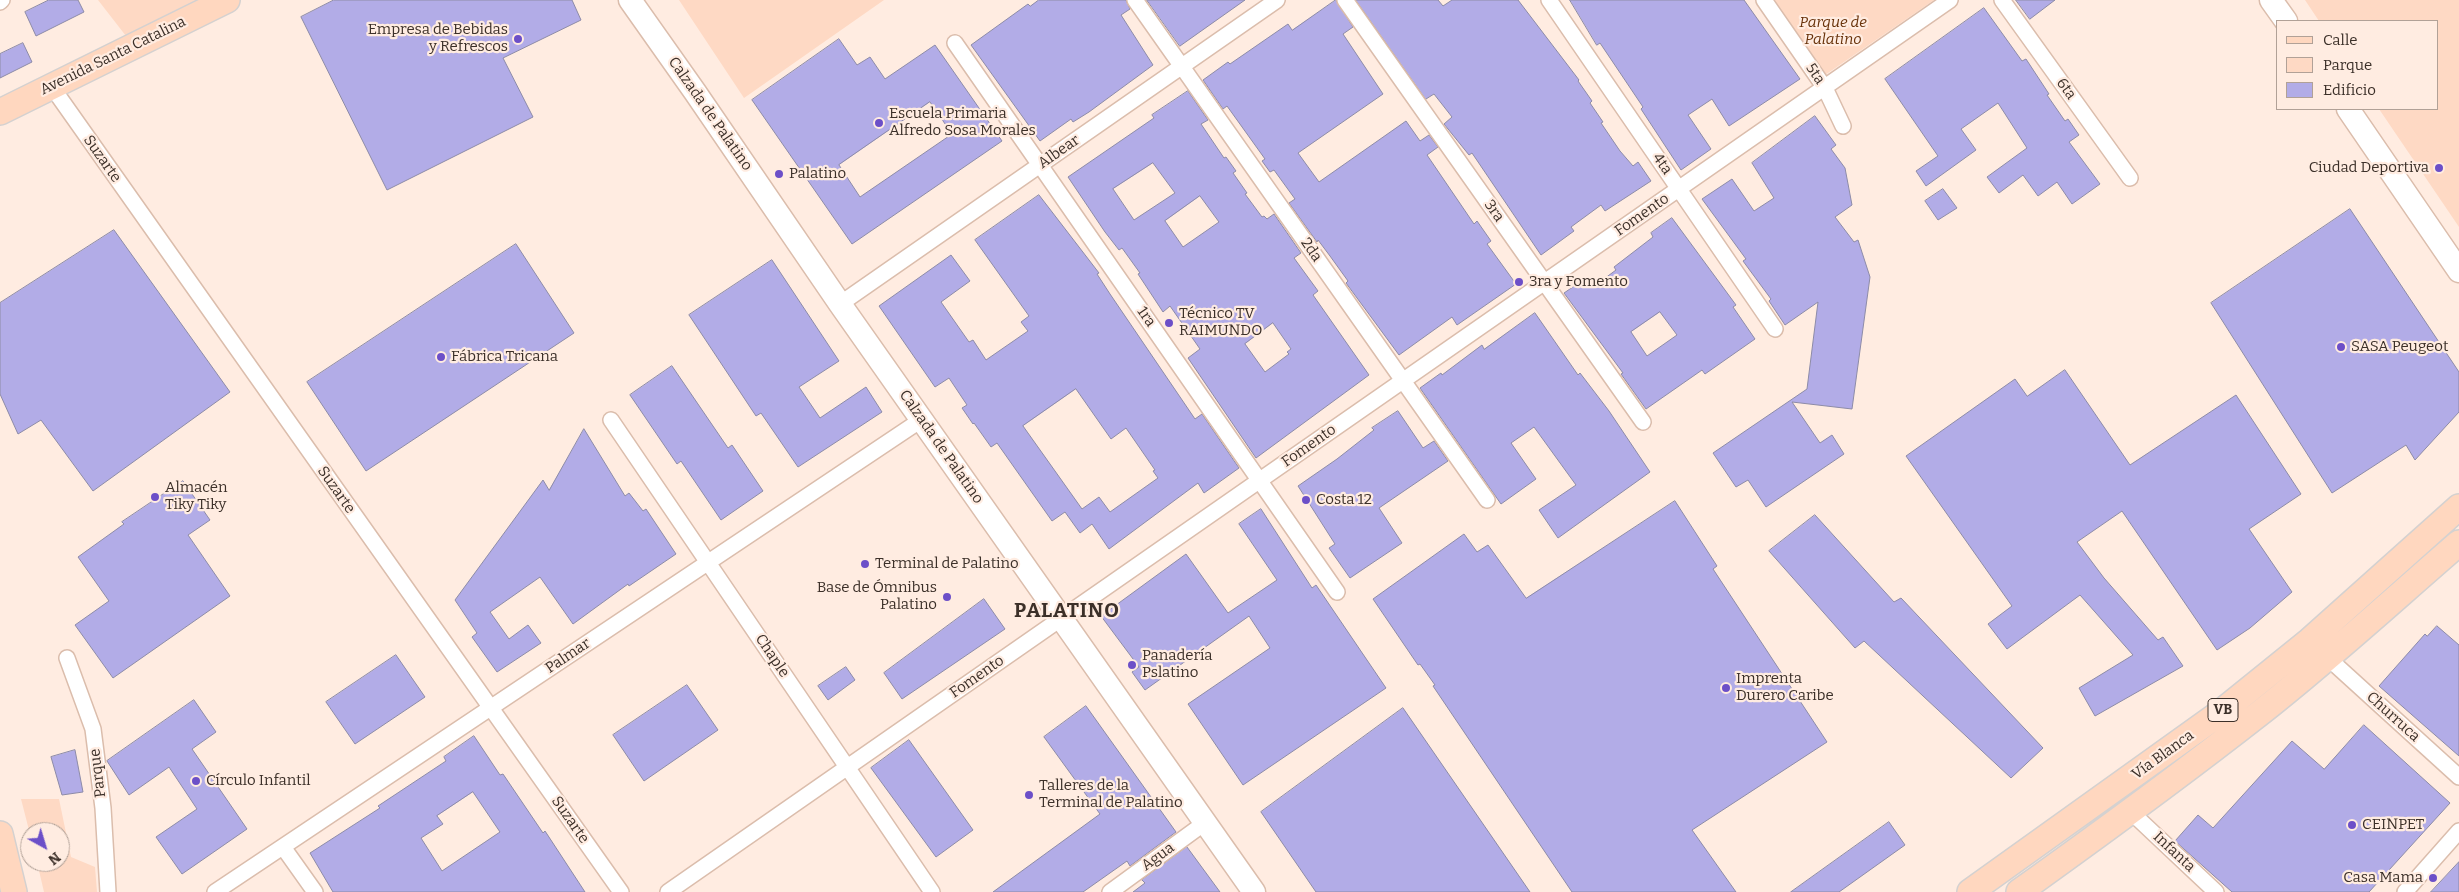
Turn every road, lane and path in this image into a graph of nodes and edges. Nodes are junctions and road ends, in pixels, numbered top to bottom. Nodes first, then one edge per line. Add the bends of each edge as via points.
1 (227, 0) edge
2 (630, 0) edge
3 (1135, 0) edge
4 (1278, 0) edge
5 (1346, 0) edge
6 (1548, 0) edge
7 (1764, 0) edge
8 (1950, 0) edge
9 (2002, 0) edge
10 (2271, 0) edge
11 (2285, 20) edge
12 (955, 43) dead end
13 (1182, 67) junction
14 (52, 87) junction
15 (1824, 88) junction
16 (2349, 110) edge
17 (0, 112) edge
18 (1843, 126) dead end
19 (1040, 165) junction
20 (2130, 178) dead end
21 (1678, 189) junction
22 (2459, 271) edge
23 (1544, 282) junction
24 (840, 304) junction
25 (1775, 329) dead end
26 (1403, 380) junction
27 (611, 420) dead end
28 (921, 420) junction
29 (1643, 422) dead end
30 (1260, 481) junction
31 (1487, 500) dead end
32 (2459, 507) edge
33 (2459, 543) edge
34 (708, 562) junction
35 (1337, 592) dead end
36 (1062, 618) junction
37 (67, 658) dead end
38 (2328, 658) junction
39 (490, 708) junction
40 (847, 768) junction
41 (2459, 777) edge
42 (2131, 812) junction
43 (1206, 822) junction
44 (2459, 831) edge
45 (0, 834) edge
46 (283, 847) junction
47 (14, 892) edge
48 (108, 892) edge
49 (215, 892) edge
50 (315, 892) edge
51 (621, 892) edge
52 (668, 892) edge
53 (932, 892) edge
54 (1110, 892) edge
55 (1254, 892) edge
56 (1970, 892) edge
57 (2019, 892) edge
58 (2216, 892) edge
59 (2405, 892) edge

1 - 14 main road, Avenida Santa Catalina
2 - 24 street, Calzada de Palatino
3 - 13 street, 2da
4 - 13 street, Albear
5 - 23 street, 3ra
6 - 21 street, 4ta
7 - 15 street, 5ta
8 - 15 street, Fomento
9 - 20 street, 6ta
10 - 11 street
12 - 19 street, 1ra
13 - 19 street, Albear
13 - 26 street, 2da
14 - 17 main road, Avenida Santa Catalina
14 - 39 street, Suzarte
15 - 18 street, 5ta
15 - 21 street, Fomento
16 - 22 street
19 - 24 street, Albear
19 - 30 street, 1ra
21 - 23 street, Fomento
21 - 25 street, 4ta
23 - 26 street, Fomento
23 - 29 street, 3ra
24 - 28 street, Calzada de Palatino
26 - 30 street, Fomento
26 - 31 street, 2da
27 - 34 street, Chaple
28 - 34 street, Palmar
28 - 36 street, Calzada de Palatino
30 - 35 street, 1ra
30 - 36 street, Fomento
32 - 56 main road, Vía Blanca / VB via 2308,642 2220,713
33 - 38 main road, Vía Blanca / VB
34 - 39 street, Palmar
34 - 40 street, Chaple
36 - 40 street, Fomento
36 - 43 street, Calzada de Palatino
37 - 48 street, Parque via 93,729
38 - 41 street, Churruca
38 - 42 main road, Vía Blanca / VB
39 - 46 street, Palmar
39 - 51 street, Suzarte
40 - 52 street, Fomento
40 - 53 street, Chaple
42 - 57 main road, Vía Blanca / VB
42 - 58 street, Infanta
43 - 54 street, Agua
43 - 55 street, Calzada de Palatino
44 - 59 street
45 - 47 main road
46 - 49 street, Palmar
46 - 50 street

